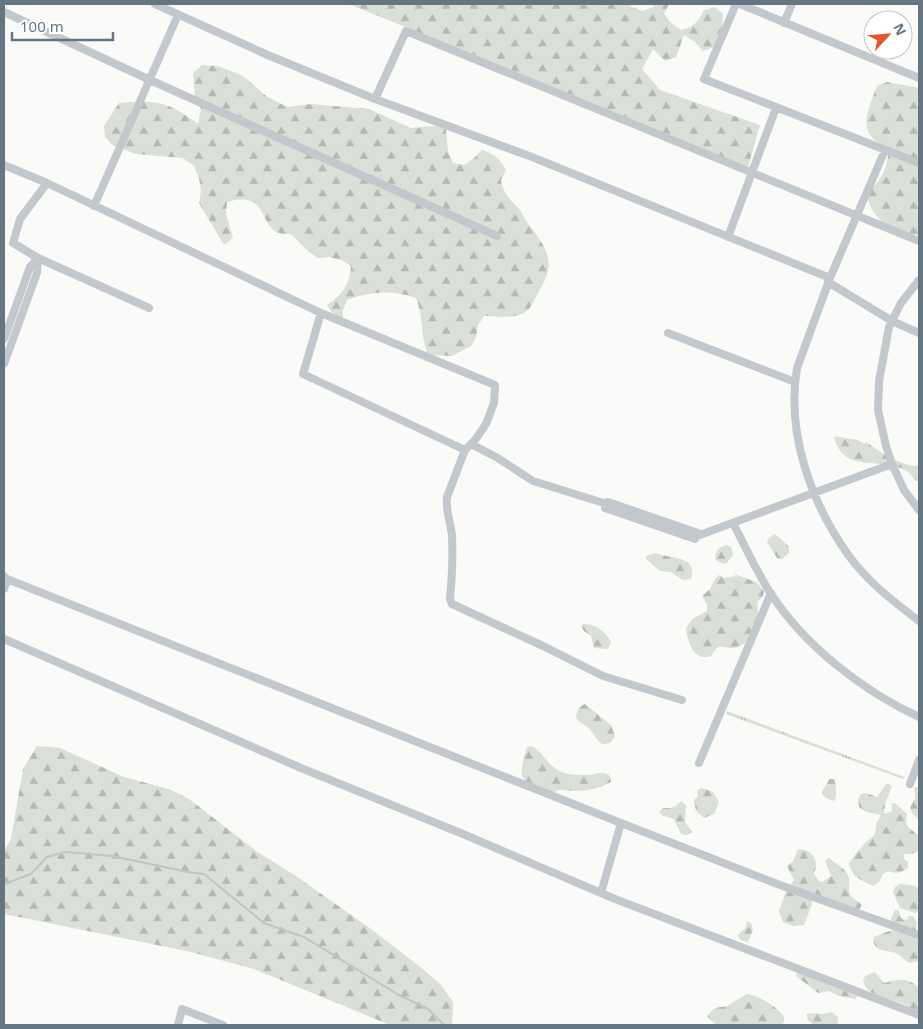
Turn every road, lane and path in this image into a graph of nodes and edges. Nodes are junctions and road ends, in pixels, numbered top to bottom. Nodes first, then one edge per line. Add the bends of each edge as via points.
1 (10, 4) edge
2 (155, 4) edge
3 (738, 4) edge
4 (792, 4) edge
5 (5, 12) edge
6 (178, 15) junction
7 (784, 23) junction
8 (919, 78) edge
9 (150, 80) junction
10 (375, 99) junction
11 (776, 108) junction
12 (884, 150) junction
13 (919, 164) edge
14 (4, 165) edge
15 (752, 173) junction
16 (47, 183) junction
17 (94, 206) junction
18 (856, 215) junction
19 (496, 236) dead end
20 (728, 237) junction
21 (4, 239) edge
22 (919, 241) edge
23 (13, 243) junction
24 (38, 258) junction
25 (829, 280) junction
26 (919, 280) edge
27 (149, 308) dead end
28 (321, 313) junction
29 (892, 321) junction
30 (668, 333) dead end
31 (919, 333) edge
32 (4, 339) edge
33 (4, 364) edge
34 (795, 382) junction
35 (468, 447) junction
36 (892, 464) junction
37 (814, 493) junction
38 (919, 510) edge
39 (733, 522) junction
40 (6, 578) edge
41 (4, 589) edge
42 (771, 593) junction
43 (919, 621) edge
44 (4, 639) edge
45 (682, 700) dead end
46 (919, 717) edge
47 (919, 760) edge
48 (699, 763) dead end
49 (910, 784) dead end
50 (621, 823) junction
51 (601, 894) junction
52 (919, 936) edge
53 (919, 1016) edge
54 (178, 1025) edge
55 (223, 1025) edge

1 - 5 street
2 - 6 street
3 - 7 street
3 - 11 street via 704,79
4 - 7 street
5 - 9 street
6 - 9 street
6 - 10 street
7 - 8 street
9 - 17 street
9 - 19 street
10 - 15 street via 406,32
10 - 20 street via 532,157
11 - 12 street
11 - 15 street
12 - 13 street
12 - 18 street
14 - 16 street
15 - 18 street
15 - 20 street
16 - 17 street
16 - 23 street via 20,219
17 - 28 street
18 - 22 street
18 - 25 street
20 - 25 street
21 - 23 street
23 - 24 street
24 - 27 street
24 - 32 street via 30,267
24 - 33 street via 38,273
25 - 29 street
25 - 34 street via 797,368
26 - 29 street via 901,302
28 - 35 street via 303,374
28 - 35 street via 495,385 494,403 486,424
29 - 31 street
29 - 36 street via 884,345 878,410
30 - 34 street
34 - 37 street via 800,448
35 - 39 street via 496,457 533,481 697,536
35 - 45 street via 446,504 452,534 452,604 603,676
36 - 37 street
36 - 38 street via 904,490
37 - 39 street
37 - 43 street via 850,557 882,591
39 - 42 street
40 - 41 street
40 - 50 street
42 - 46 street via 788,617 850,676
42 - 48 street
44 - 51 street
47 - 49 street
50 - 51 street
50 - 52 street
51 - 53 street
54 - 55 street via 182,1009

